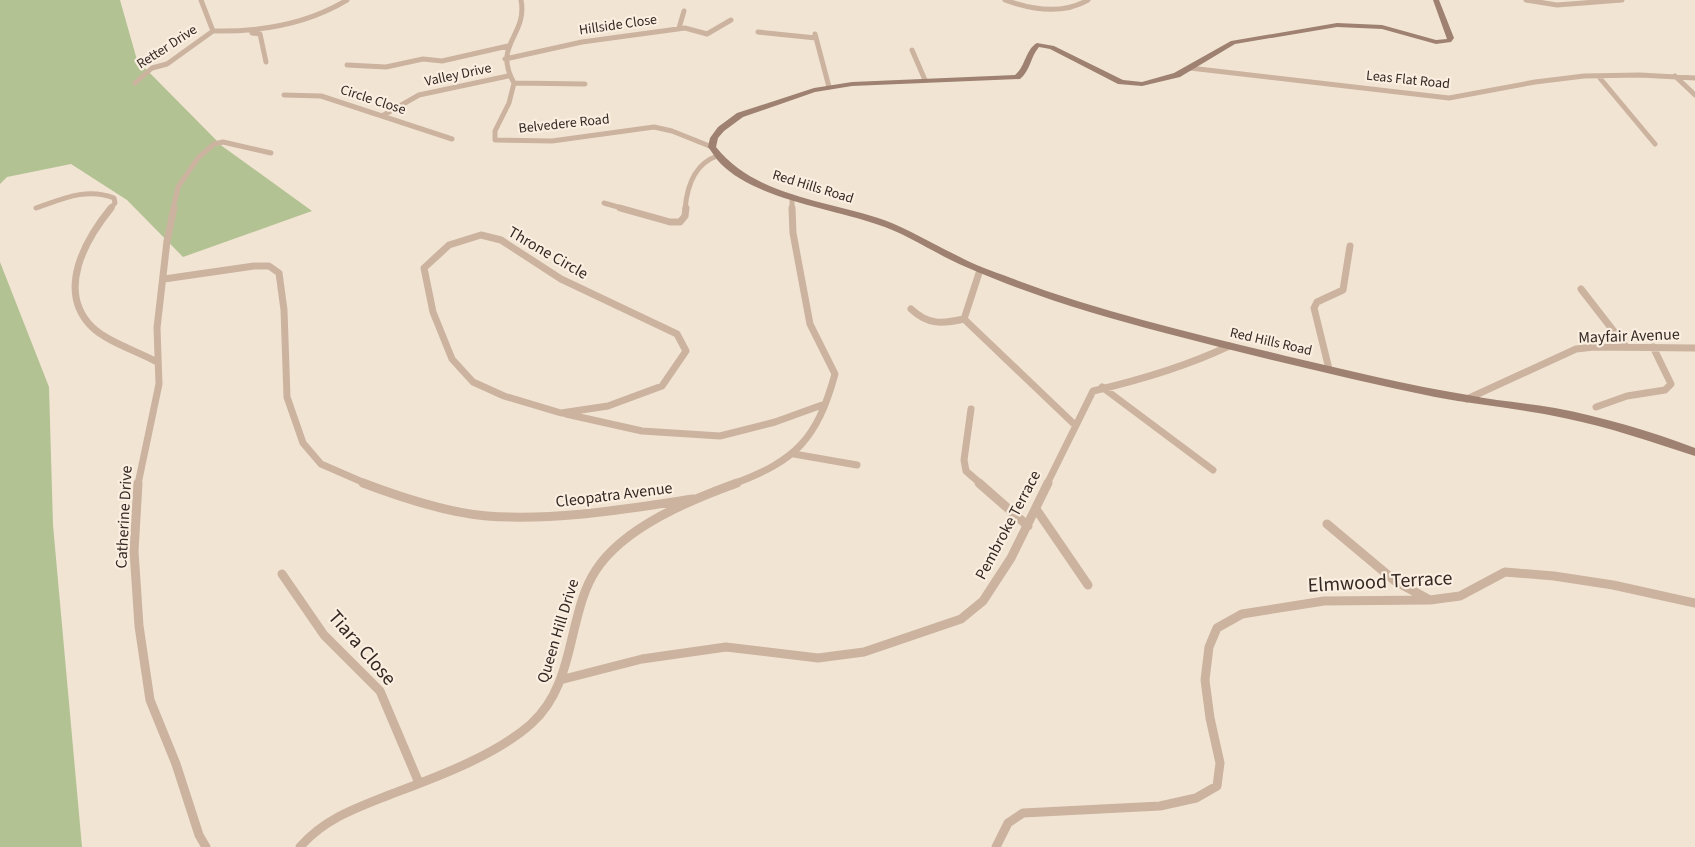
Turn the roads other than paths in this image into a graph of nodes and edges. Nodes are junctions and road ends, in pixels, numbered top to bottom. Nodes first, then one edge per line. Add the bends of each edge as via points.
1 (201, 0) edge
2 (347, 0) edge
3 (521, 0) edge
4 (1005, 0) edge
5 (1088, 0) edge
6 (1436, 0) edge
7 (1526, 0) edge
8 (1622, 0) edge
9 (684, 11) dead end
10 (731, 20) dead end
11 (679, 28) junction
12 (213, 31) junction
13 (242, 32) junction
14 (758, 32) dead end
15 (508, 46) junction
16 (912, 50) dead end
17 (505, 59) junction
18 (266, 62) dead end
19 (346, 65) dead end
20 (1190, 68) junction
21 (508, 76) junction
22 (1675, 76) junction
23 (1599, 77) junction
24 (1695, 78) edge
25 (925, 81) junction
26 (135, 83) dead end
27 (514, 83) junction
28 (585, 84) dead end
29 (829, 87) junction
30 (1695, 94) edge
31 (284, 95) dead end
32 (382, 116) junction
33 (452, 139) dead end
34 (1655, 144) dead end
35 (712, 147) junction
36 (271, 153) dead end
37 (717, 156) junction
38 (792, 197) junction
39 (604, 203) dead end
40 (36, 208) dead end
41 (1350, 246) dead end
42 (980, 270) junction
43 (164, 279) junction
44 (1581, 289) dead end
45 (911, 309) dead end
46 (964, 319) junction
47 (1229, 346) junction
48 (1626, 347) junction
49 (1653, 347) junction
50 (1695, 348) edge
51 (157, 362) junction
52 (1329, 369) junction
53 (1102, 387) junction
54 (1467, 399) junction
55 (822, 405) junction
56 (1596, 406) dead end
57 (971, 409) dead end
58 (561, 413) junction
59 (1075, 425) junction
60 (1695, 452) edge
61 (794, 454) junction
62 (857, 465) dead end
63 (1213, 470) dead end
64 (697, 498) junction
65 (1036, 509) junction
66 (1327, 524) dead end
67 (1028, 526) junction
68 (282, 574) dead end
69 (1088, 585) dead end
70 (1430, 600) junction
71 (1695, 603) edge
72 (560, 680) junction
73 (419, 783) junction
74 (206, 847) edge
75 (300, 847) edge
76 (996, 847) edge

1 - 12 street
2 - 13 street via 296,20
3 - 15 street via 524,7 520,23
4 - 5 street via 1061,9
6 - 20 main road via 1449,30 1449,42 1365,24 1337,25 1233,42
7 - 8 street via 1557,5
9 - 11 street
10 - 11 street, Hillside Close via 707,34
11 - 17 street, Hillside Close via 582,42
12 - 13 street
12 - 26 street, Retter Drive via 167,64 152,68
13 - 18 street via 260,34
14 - 29 street via 815,36
15 - 17 street
15 - 19 street via 386,67
16 - 25 street
17 - 21 street
20 - 23 street, Leas Flat Road via 1449,98 1550,80
20 - 25 main road via 1177,75 1134,84 1111,78 1052,47 1037,45 1032,48 1022,75 1017,77
21 - 27 street
21 - 32 street, Valley Drive via 419,95
22 - 23 street, Leas Flat Road
22 - 24 street, Leas Flat Road
22 - 30 street
23 - 34 street
25 - 29 main road
27 - 28 street
27 - 35 street, Belvedere Road via 495,140 552,141 654,128
29 - 35 main road via 740,115 714,138
31 - 32 street, Circle Close via 321,96
32 - 33 street, Circle Close
35 - 37 main road, Red Hills Road
36 - 43 street, Catherine Drive via 220,142 198,158 178,186
37 - 38 main road, Red Hills Road via 746,177
37 - 39 street via 696,169 685,216 680,222
38 - 42 main road, Red Hills Road via 885,224
38 - 55 street, Queen Hill Drive via 793,233 810,324 835,374
40 - 51 street via 86,193 114,198 115,203 85,243 77,264 75,288 93,328
41 - 52 street via 1343,290 1317,302 1314,308
42 - 46 street
42 - 47 main road, Red Hills Road via 1159,328
43 - 51 street, Catherine Drive
43 - 64 street, Cleopatra Avenue via 254,266 269,266 279,273 287,397 303,443 321,464 348,477 406,498 486,516 577,516
44 - 48 street
45 - 46 street via 929,323
46 - 59 street
47 - 52 main road, Red Hills Road
47 - 53 street via 1141,380
48 - 49 street, Mayfair Avenue
48 - 54 street, Mayfair Avenue via 1576,349
49 - 50 street, Mayfair Avenue
49 - 56 street via 1671,384 1665,390
51 - 74 street, Catherine Drive via 159,384 139,472 134,551 139,626 150,700
52 - 54 main road, Red Hills Road
53 - 59 street, Pembroke Terrace via 1093,391
53 - 63 street
54 - 60 main road, Red Hills Road via 1580,417
55 - 58 street, Throne Circle via 720,436 642,431
55 - 61 street, Queen Hill Drive via 814,428
57 - 67 street via 966,471
58 - 58 street, Throne Circle via 473,382 452,359 433,312 424,268 437,252 459,239 481,235 501,240 561,279 677,334 686,351 662,386 608,406
59 - 65 street, Pembroke Terrace
61 - 62 street
61 - 64 street, Queen Hill Drive via 753,477
64 - 72 street, Queen Hill Drive via 612,550 592,573 582,594
65 - 67 street, Pembroke Terrace
65 - 69 street
66 - 70 street via 1395,581
67 - 72 street, Pembroke Terrace via 983,601 961,619 909,638 864,652 818,657 726,647 642,659
68 - 73 street, Tiara Close via 324,635 380,692
70 - 71 street, Elmwood Terrace via 1460,596 1505,572 1601,583
70 - 76 street, Elmwood Terrace via 1324,601 1242,614 1216,628 1209,646 1205,680 1220,763 1217,786 1196,798 1160,806 1017,814 1007,822
72 - 73 street, Queen Hill Drive via 550,705 532,723 507,740
73 - 75 street, Queen Hill Drive via 328,822

